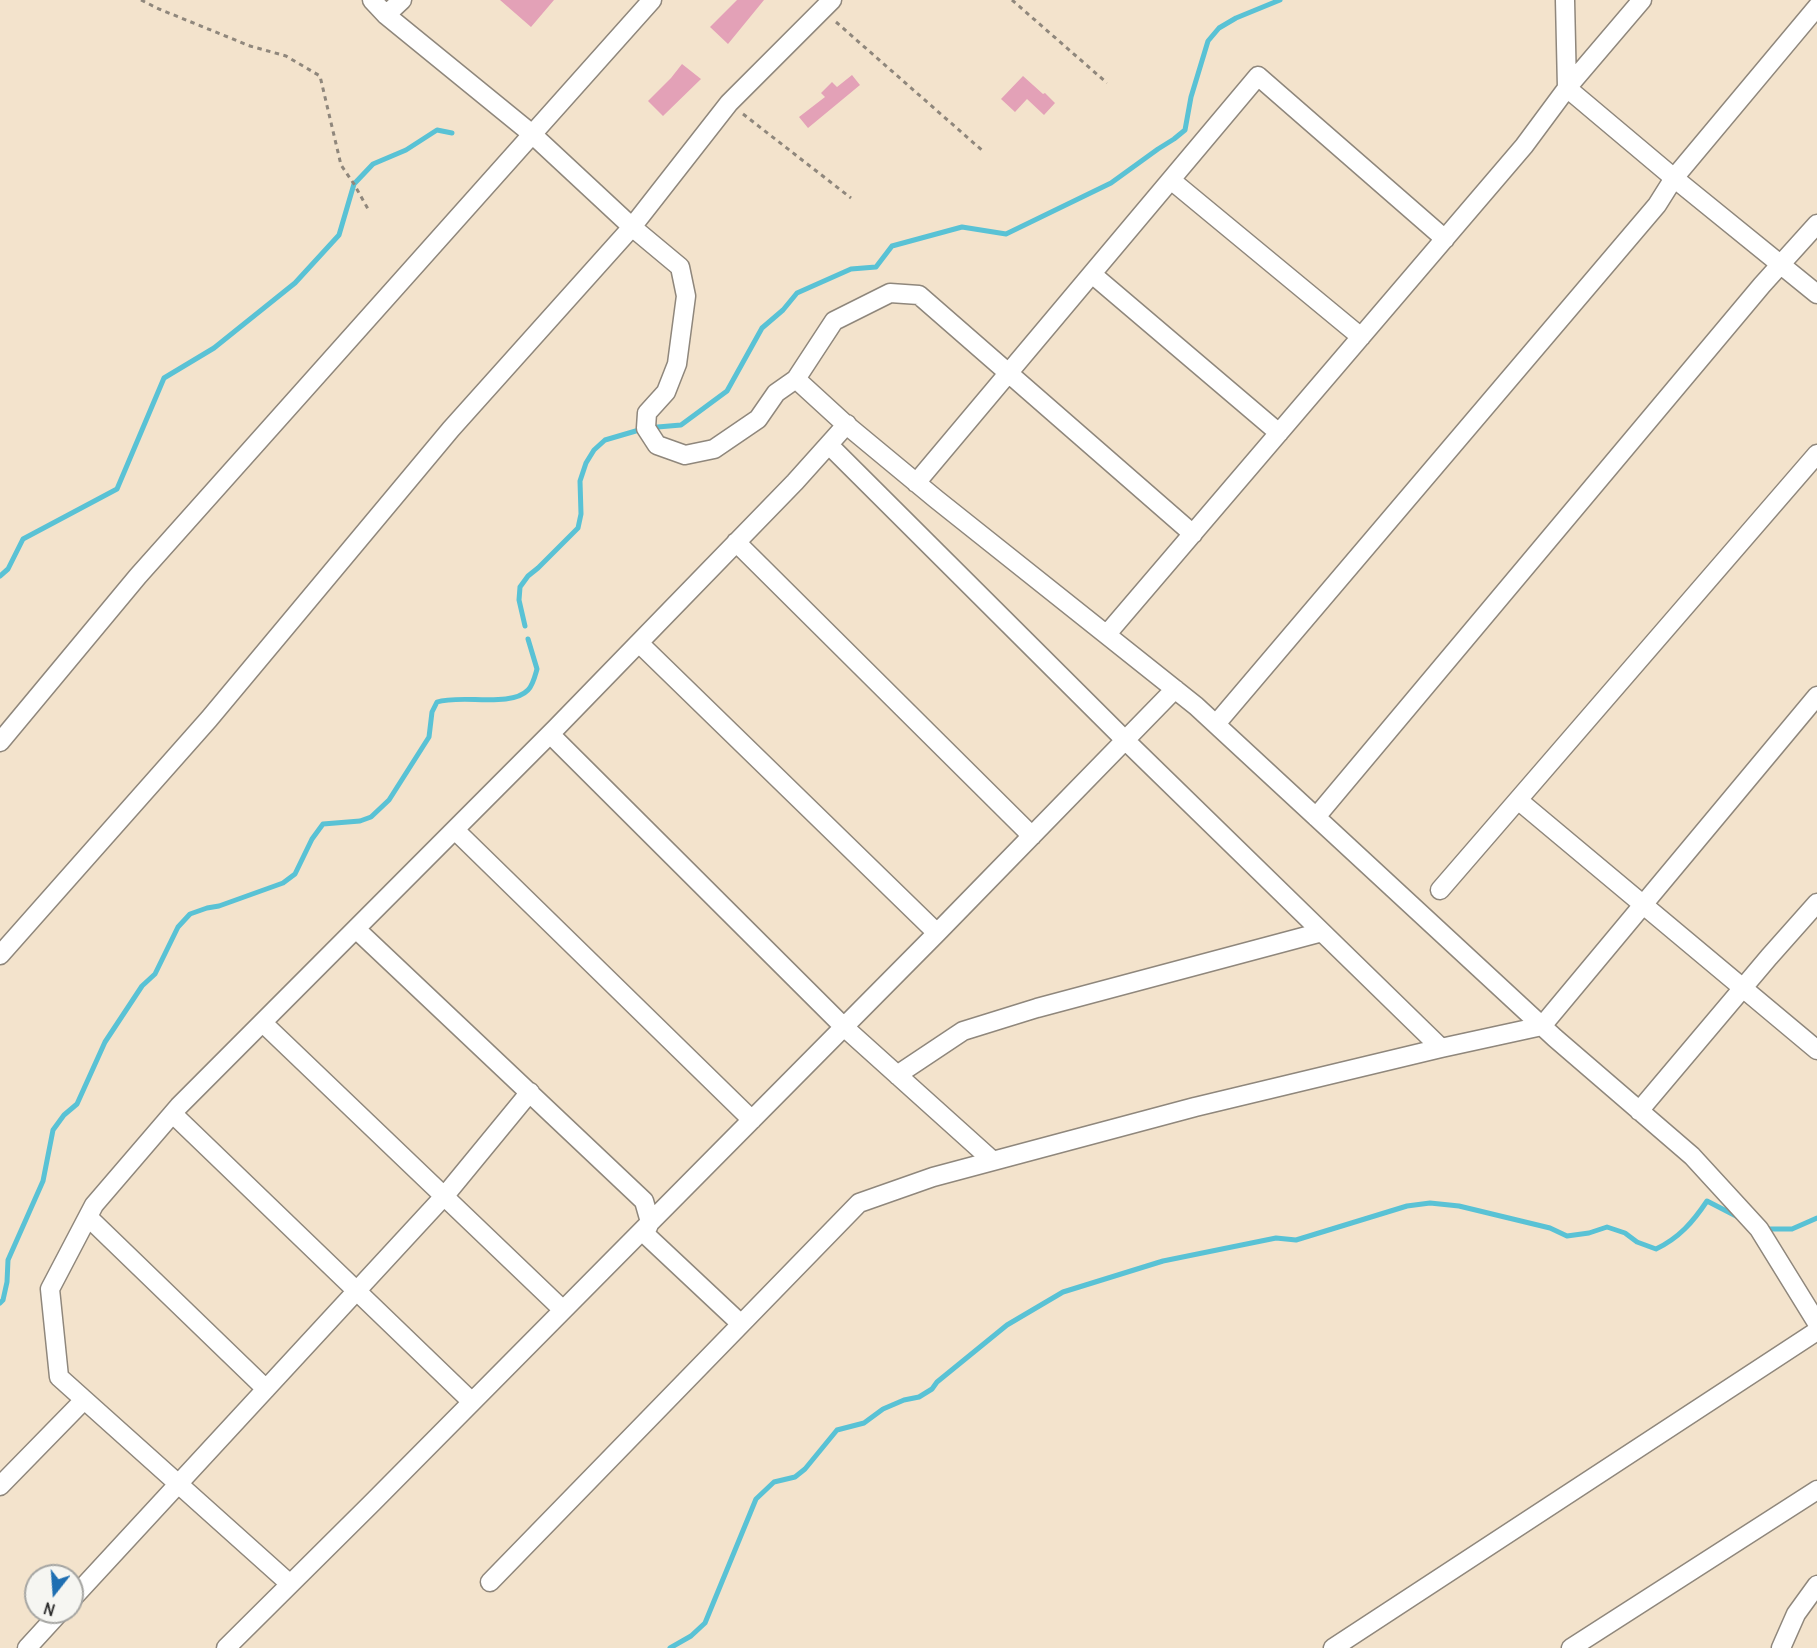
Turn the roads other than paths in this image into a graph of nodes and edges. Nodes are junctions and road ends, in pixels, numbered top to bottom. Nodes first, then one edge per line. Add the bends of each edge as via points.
1 (372, 0) edge
2 (402, 0) edge
3 (652, 0) edge
4 (1565, 0) edge
5 (1642, 0) edge
6 (828, 5) edge
7 (1817, 7) edge
8 (386, 15) junction
9 (1567, 88) junction
10 (532, 134) junction
11 (1674, 178) junction
12 (1171, 180) junction
13 (1817, 224) edge
14 (632, 227) junction
15 (1444, 239) junction
16 (1781, 265) junction
17 (1092, 274) junction
18 (1817, 294) edge
19 (1361, 337) junction
20 (1009, 373) junction
21 (796, 379) junction
22 (848, 424) junction
23 (1279, 433) junction
24 (829, 445) junction
25 (1817, 453) edge
26 (916, 483) junction
27 (1193, 534) junction
28 (736, 542) junction
29 (1107, 634) junction
30 (639, 643) junction
31 (1175, 689) junction
32 (1817, 696) edge
33 (1216, 724) junction
34 (550, 734) junction
35 (1125, 740) junction
36 (0, 742) edge
37 (1518, 800) junction
38 (1316, 817) junction
39 (455, 830) junction
40 (1032, 836) junction
41 (1440, 890) dead end
42 (1817, 903) edge
43 (1643, 905) junction
44 (356, 929) junction
45 (1322, 932) junction
46 (937, 933) junction
47 (0, 955) edge
48 (1743, 988) junction
49 (263, 1023) junction
50 (1542, 1026) junction
51 (844, 1027) junction
52 (1441, 1048) junction
53 (1817, 1050) edge
54 (897, 1075) junction
55 (530, 1092) junction
56 (1639, 1111) junction
57 (173, 1114) junction
58 (752, 1120) junction
59 (993, 1161) junction
60 (444, 1196) junction
61 (87, 1217) junction
62 (650, 1222) junction
63 (356, 1291) junction
64 (563, 1310) junction
65 (1817, 1323) edge
66 (741, 1324) junction
67 (1817, 1331) edge
68 (266, 1389) junction
69 (84, 1400) junction
70 (472, 1402) junction
71 (178, 1484) junction
72 (0, 1485) edge
73 (1817, 1491) edge
74 (490, 1582) dead end
75 (290, 1584) junction
76 (1817, 1584) edge
77 (84, 1586) edge
78 (49, 1624) edge
79 (27, 1648) edge
80 (226, 1648) edge
81 (1333, 1648) edge
82 (1571, 1648) edge
83 (1781, 1648) edge

1 - 8 street
2 - 8 street
3 - 10 street
4 - 9 street
5 - 9 street
6 - 14 street via 729,103
7 - 11 street
8 - 10 street
9 - 11 street
9 - 15 street via 1524,146
10 - 14 street
10 - 36 street via 138,576
11 - 16 street
11 - 33 street via 1657,205
12 - 15 street via 1258,76
12 - 17 street
12 - 19 street
13 - 16 street
14 - 21 street via 680,267 687,296 676,364 666,392 647,413 646,428 657,445 685,455 714,449 758,419 776,393
14 - 47 street via 451,429 209,719
15 - 19 street
16 - 18 street
16 - 38 street
17 - 20 street
17 - 23 street
19 - 23 street
20 - 21 street via 919,295 890,293 834,321
20 - 26 street
20 - 27 street
21 - 22 street
22 - 24 street
22 - 26 street
23 - 27 street
24 - 28 street
24 - 35 street
25 - 37 street
26 - 29 street
27 - 29 street
28 - 30 street
28 - 40 street
29 - 31 street
30 - 34 street
30 - 46 street
31 - 33 street
31 - 35 street
32 - 43 street
33 - 38 street
34 - 39 street
34 - 51 street
35 - 40 street
35 - 45 street
37 - 41 street
37 - 43 street
38 - 50 street
39 - 44 street
39 - 58 street
40 - 46 street
42 - 48 street
43 - 48 street
43 - 50 street
44 - 49 street
44 - 55 street
45 - 52 street
45 - 54 street via 963,1031
46 - 51 street
48 - 53 street
48 - 56 street
49 - 57 street
49 - 60 street
50 - 52 street
50 - 56 street
51 - 54 street
51 - 58 street
52 - 59 street
54 - 59 street
55 - 60 street
55 - 62 street via 644,1201
56 - 65 street via 1692,1156 1759,1229
57 - 61 street
57 - 63 street
58 - 62 street
59 - 66 street via 859,1203
60 - 63 street
60 - 64 street
61 - 68 street
61 - 69 street via 50,1289 59,1377
62 - 64 street
62 - 66 street via 645,1234
63 - 68 street
63 - 70 street
64 - 70 street
66 - 74 street
67 - 81 street
68 - 71 street
69 - 71 street
69 - 72 street
70 - 75 street
71 - 75 street
71 - 77 street
73 - 82 street
75 - 80 street
76 - 83 street via 1796,1614
78 - 79 street

